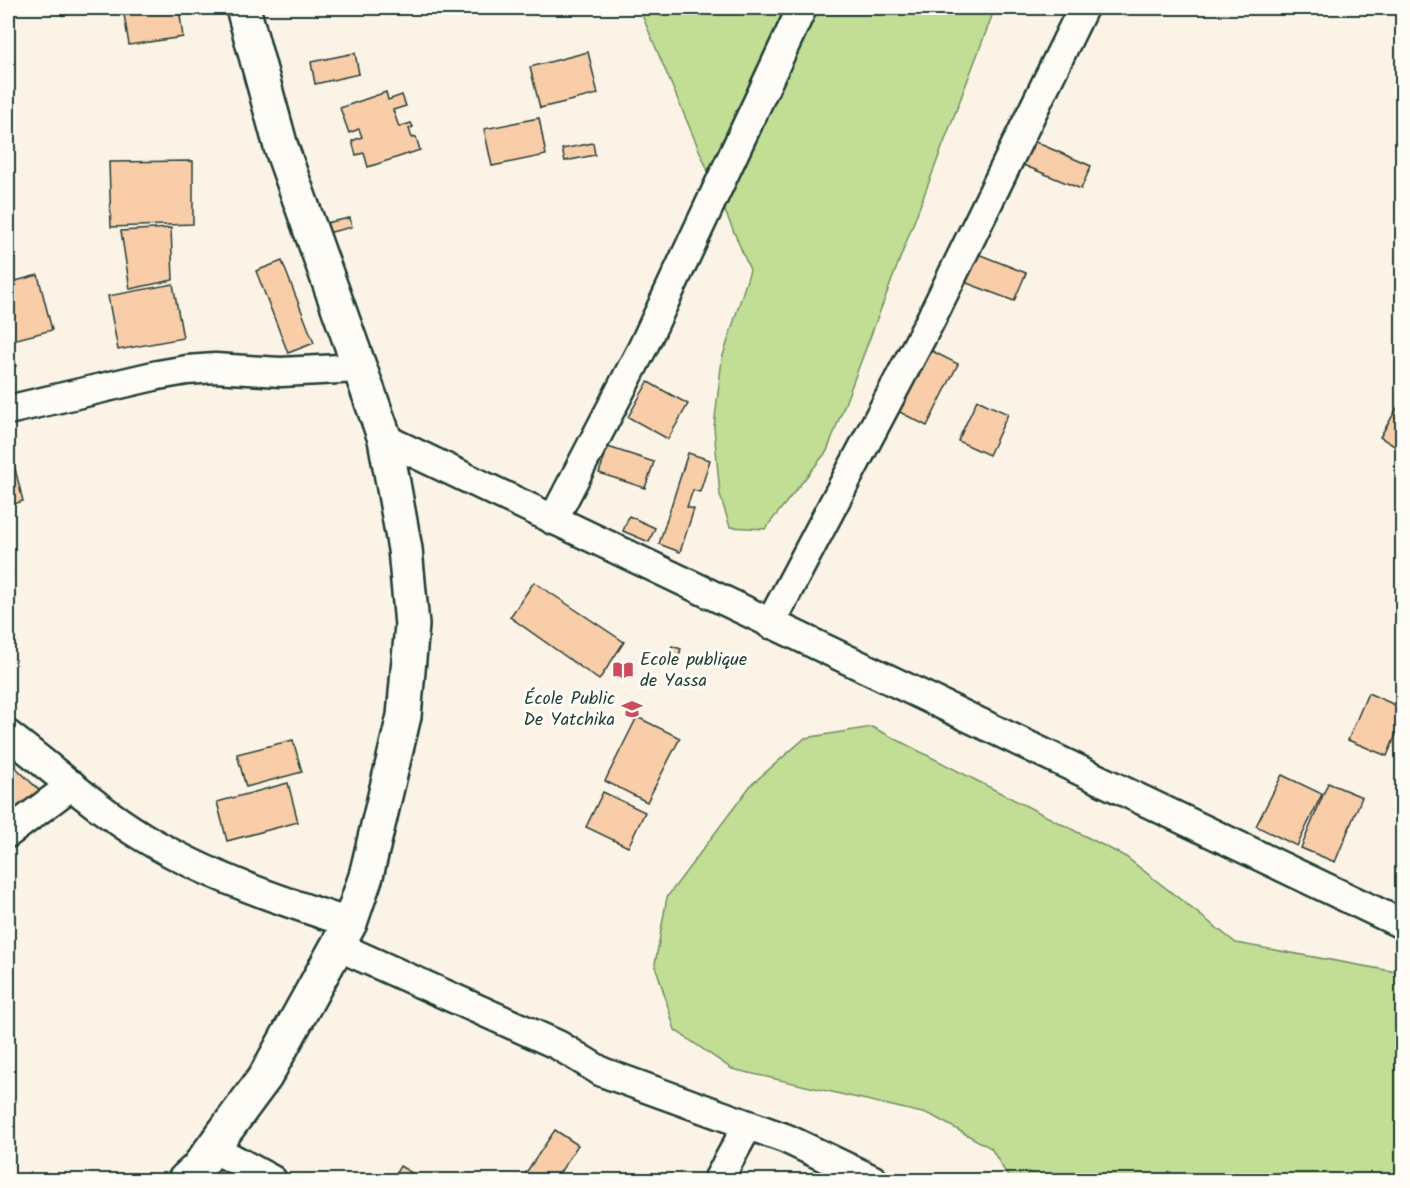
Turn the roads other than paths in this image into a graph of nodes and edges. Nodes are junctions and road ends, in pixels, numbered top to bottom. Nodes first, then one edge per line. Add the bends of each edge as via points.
1 (243, 8) edge
2 (802, 8) edge
3 (1083, 8) edge
4 (358, 368) junction
5 (8, 411) edge
6 (385, 439) junction
7 (553, 520) junction
8 (770, 624) junction
9 (8, 735) edge
10 (72, 785) junction
11 (8, 833) edge
12 (1402, 924) edge
13 (343, 935) junction
14 (748, 1125) junction
15 (213, 1148) junction
16 (185, 1180) edge
17 (272, 1180) edge
18 (718, 1180) edge
19 (873, 1180) edge

1 - 4 main road via 282,147
2 - 7 street via 643,347
3 - 8 street via 931,319
4 - 5 street via 281,372 186,370
4 - 6 main road
6 - 7 street
6 - 13 main road via 405,549 412,625 404,716 366,876
7 - 8 street
8 - 12 street
9 - 10 street
10 - 11 street
10 - 13 street via 141,837
13 - 14 street via 558,1045 602,1072
13 - 15 main road via 266,1077
14 - 18 street
14 - 19 street
15 - 16 main road
15 - 17 street

